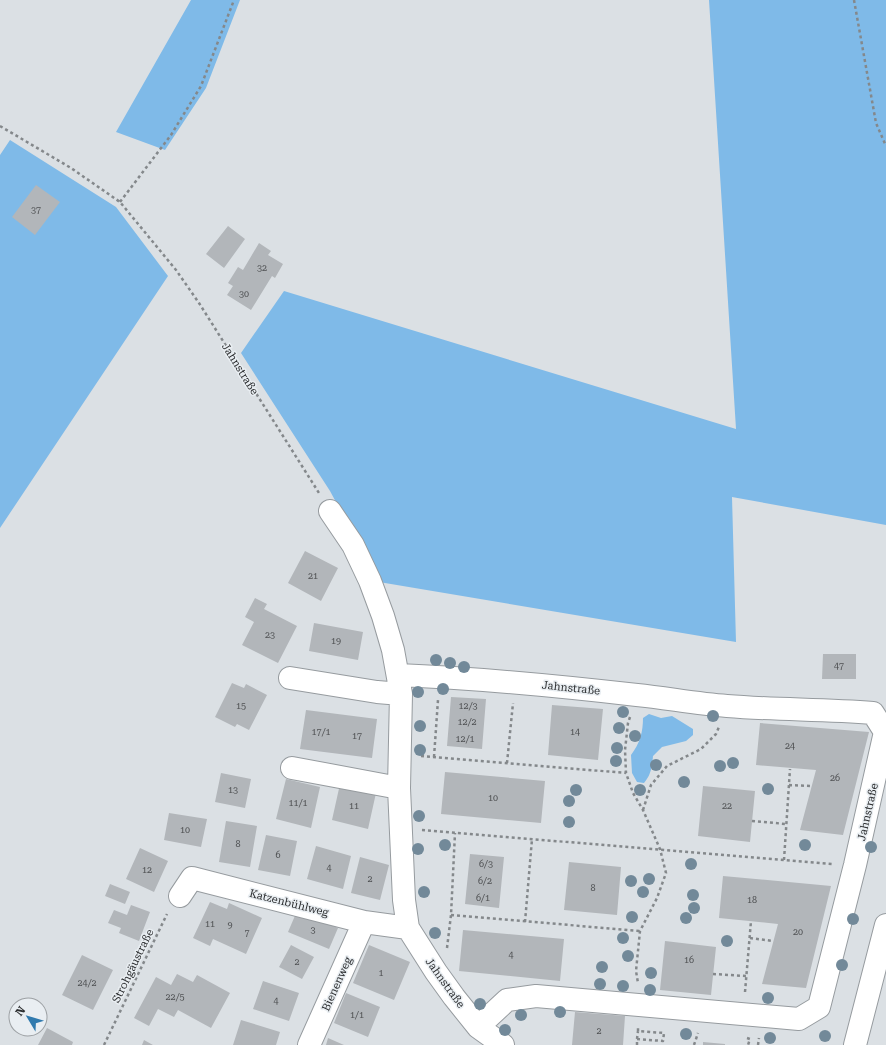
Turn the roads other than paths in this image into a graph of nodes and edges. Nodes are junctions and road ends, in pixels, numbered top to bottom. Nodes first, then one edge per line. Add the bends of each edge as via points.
1 (330, 511) road end
2 (290, 678) dead end
3 (400, 685) junction
4 (292, 768) dead end
5 (399, 788) junction
6 (180, 896) road end
7 (364, 922) junction
8 (886, 925) edge
9 (408, 928) junction
10 (478, 1027) junction
11 (309, 1045) edge
12 (503, 1045) edge
13 (855, 1045) edge

1 - 3 street, Jahnstraße via 354,546 370,581 390,638
2 - 3 street via 377,692
3 - 5 street, Jahnstraße
3 - 10 street, Jahnstraße via 455,678 726,706 873,713 885,732 819,1007 799,1019 536,996 507,1000
4 - 5 street
5 - 9 street, Jahnstraße via 404,900
6 - 7 street, Katzenbühlweg via 192,878
7 - 9 street, Katzenbühlweg
7 - 11 street, Bienenweg
8 - 13 street
9 - 10 street, Jahnstraße via 436,972
10 - 12 street, Jahnstraße

